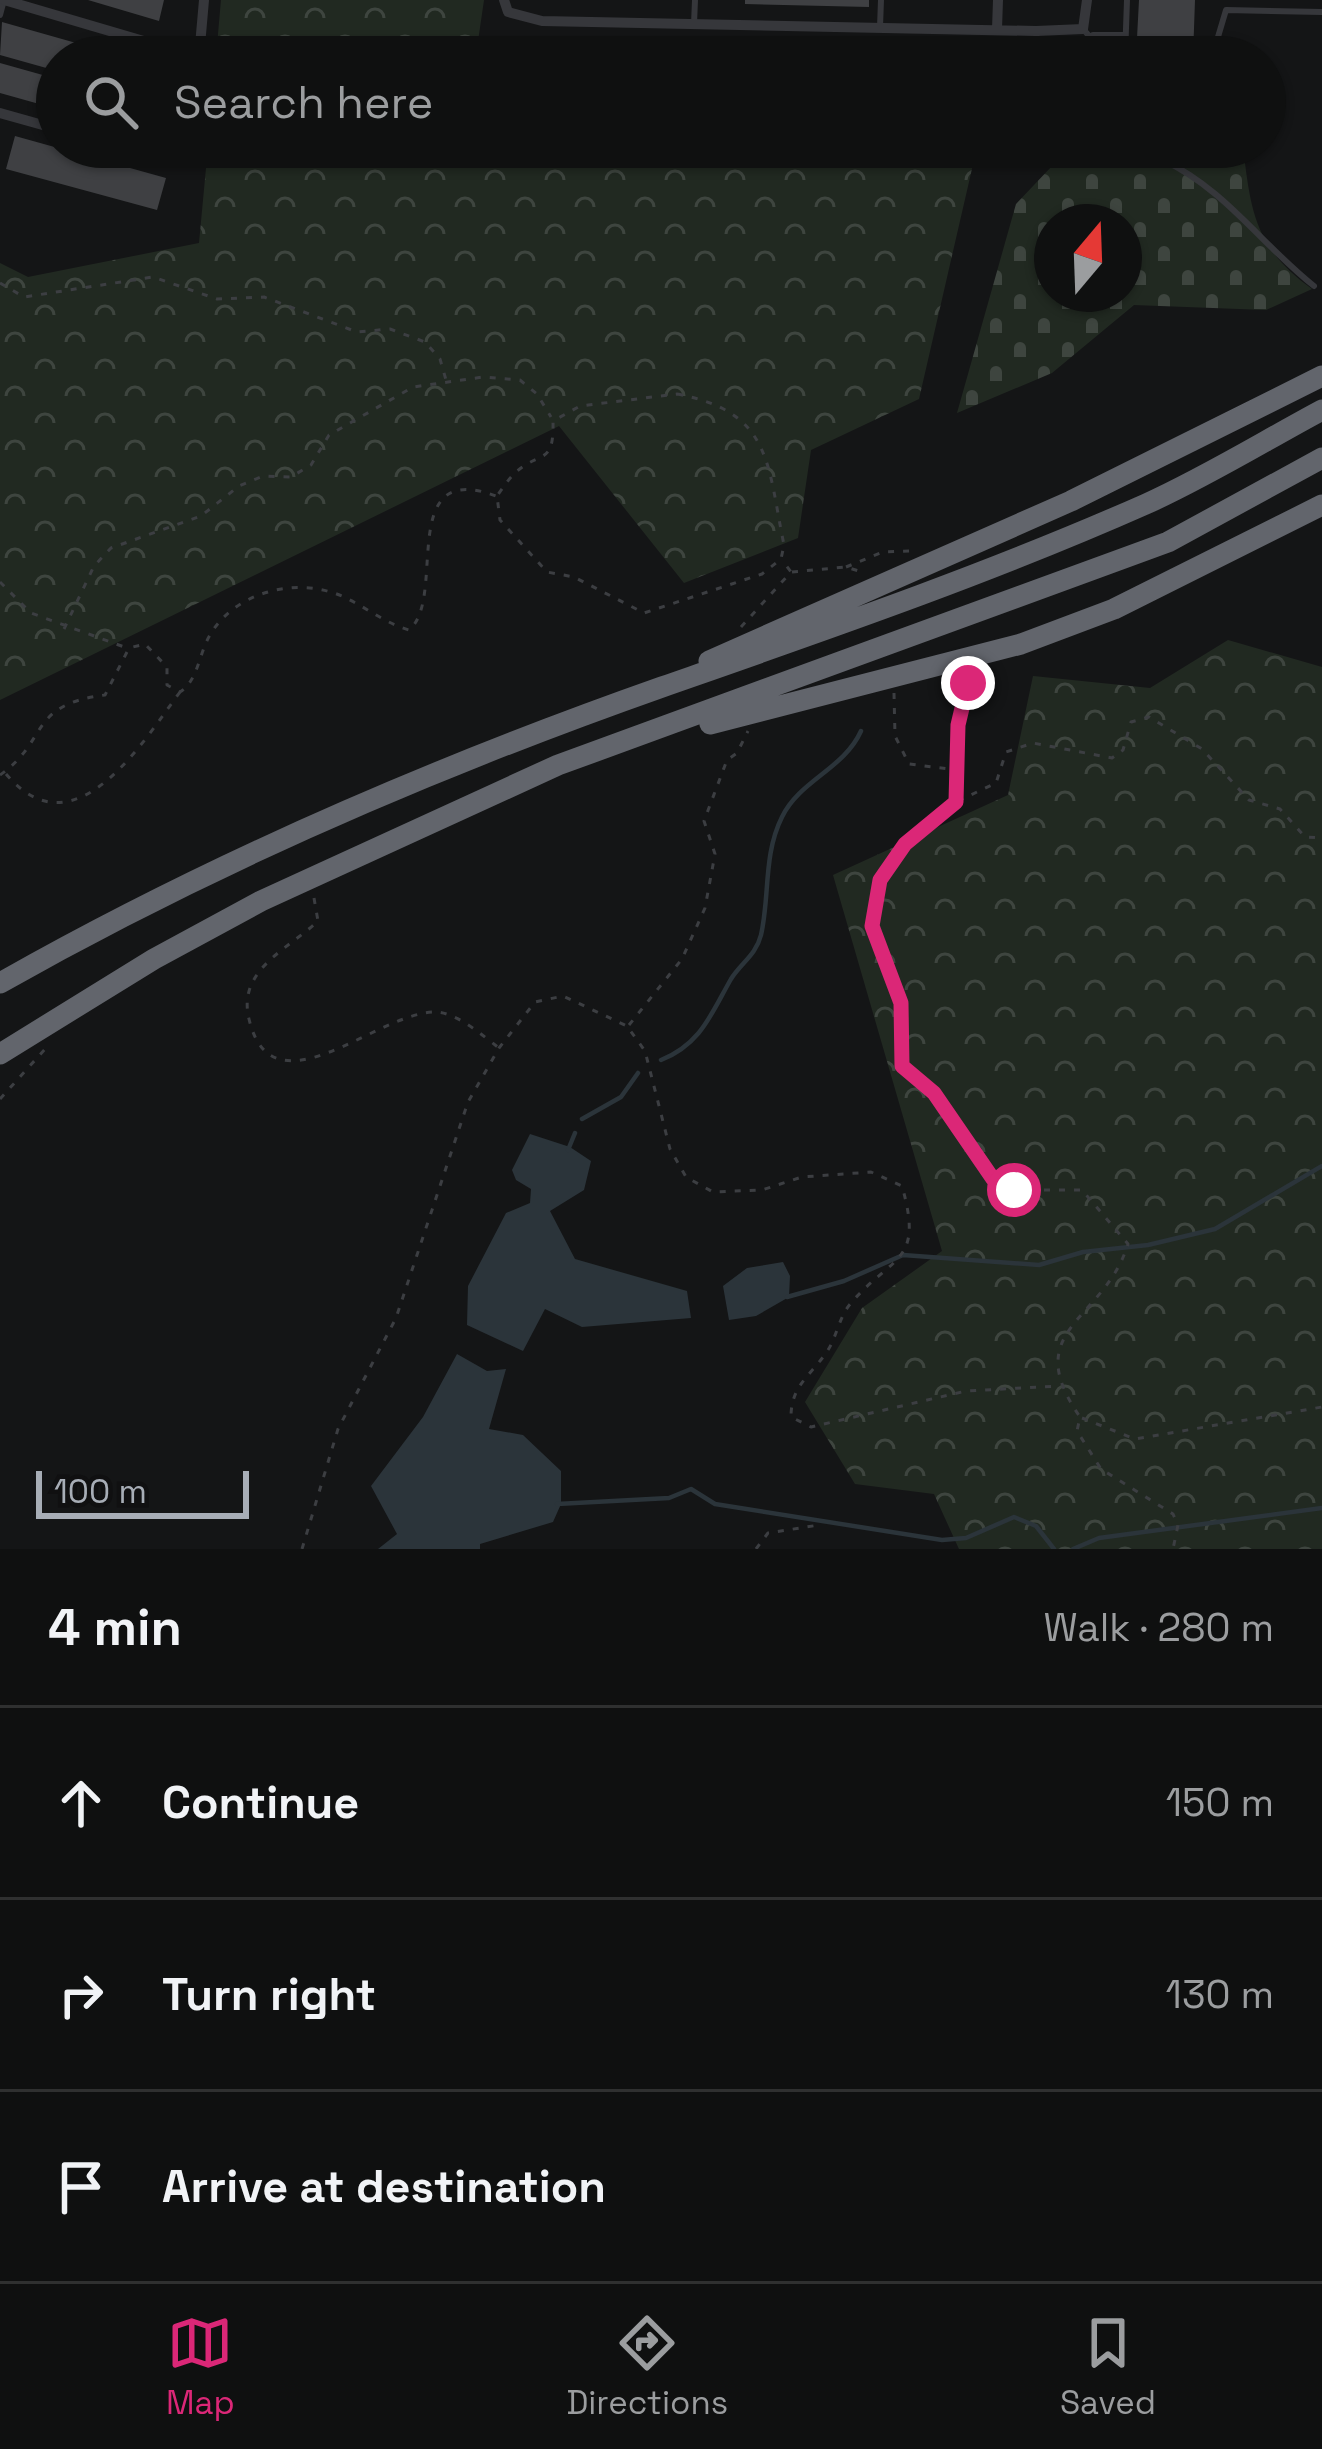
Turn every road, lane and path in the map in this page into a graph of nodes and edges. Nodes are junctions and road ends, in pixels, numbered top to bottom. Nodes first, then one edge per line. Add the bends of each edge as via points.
1 (4, 0) edge
2 (204, 0) edge
3 (504, 0) edge
4 (695, 0) edge
5 (881, 0) edge
6 (998, 0) edge
7 (1087, 0) edge
8 (1127, 0) edge
9 (1322, 12) edge
10 (0, 15) edge
11 (694, 24) junction
12 (880, 27) junction
13 (998, 29) junction
14 (1036, 31) junction
15 (1088, 32) junction
16 (1125, 35) joint
17 (127, 36) edge
18 (200, 36) edge
19 (1036, 36) edge
20 (1091, 36) edge
21 (1218, 36) edge
22 (1, 118) edge
23 (36, 125) edge
24 (1178, 168) edge
25 (0, 283) edge
26 (1314, 286) dead end
27 (1322, 376) edge
28 (447, 381) junction
29 (1322, 410) edge
30 (553, 421) junction
31 (1322, 458) edge
32 (497, 496) junction
33 (1322, 505) edge
34 (0, 582) edge
35 (64, 628) junction
36 (129, 648) junction
37 (970, 665) dead end
38 (661, 687) junction
39 (180, 692) junction
40 (558, 765) junction
41 (2, 774) edge
42 (956, 802) junction
43 (704, 821) dead end
44 (1322, 838) edge
45 (304, 880) junction
46 (0, 982) edge
47 (627, 1026) junction
48 (499, 1048) junction
49 (0, 1054) edge
50 (1058, 1386) junction
51 (1322, 1407) edge
52 (1080, 1417) junction
53 (819, 1525) dead end
54 (302, 1549) edge
55 (756, 1549) edge
56 (1173, 1549) edge

1 - 10 lane
1 - 17 street
2 - 18 street
3 - 11 street via 508,12 542,21
4 - 11 lane
5 - 12 lane
6 - 13 street
7 - 15 street
8 - 16 lane
9 - 21 lane via 1226,10
11 - 12 street
12 - 13 street
13 - 14 street
14 - 15 street
14 - 19 lane
15 - 16 lane
15 - 20 lane
22 - 23 street
24 - 26 lane
25 - 28 path via 24,296 153,277 217,299 264,297 357,332 390,329 425,342
27 - 38 highway via 1071,501
28 - 30 path via 520,380
28 - 35 path via 385,400 329,435 311,465 291,477 251,481 201,516 111,548
29 - 38 highway via 1149,502 812,638
30 - 32 path via 553,446 540,463 518,469
30 - 32 path via 580,406 642,398 718,402 746,422 768,456 782,559 762,574 644,613 547,572 500,520
31 - 40 highway via 1168,542
32 - 39 path via 475,488 437,506 426,541 428,598 409,630 332,592 255,593 211,633
33 - 40 highway via 1114,609 1021,644
34 - 35 path via 31,613
35 - 36 path
36 - 39 path via 146,644 160,655 167,686
36 - 41 path via 105,694 53,709
37 - 42 path
38 - 46 highway via 370,800 111,920
39 - 41 path via 148,743 86,800 44,798
40 - 45 highway
42 - 44 path via 996,783 1006,752 1033,743 1112,758 1124,750 1131,722 1149,717 1202,748 1249,800 1280,809 1305,837
42 - 50 path via 905,844 880,880 872,926 901,1003 902,1066 934,1093 993,1179 1014,1190 1082,1190 1128,1244 1119,1274 1062,1334
43 - 47 path via 715,854 705,908 682,959
45 - 48 path via 320,908 318,921 248,984 255,1044 276,1060 305,1062 406,1015 442,1012
45 - 49 highway
47 - 48 path via 563,996 535,1002
47 - 50 path via 645,1051 670,1149 686,1177 713,1192 871,1172 902,1186 913,1223 903,1255 835,1326 828,1351 791,1399 790,1417 811,1426 966,1391
48 - 54 path via 451,1144 396,1318 338,1430
50 - 52 path
51 - 52 path via 1136,1439
52 - 56 path via 1077,1431 1101,1469 1173,1514
53 - 55 path via 768,1533

